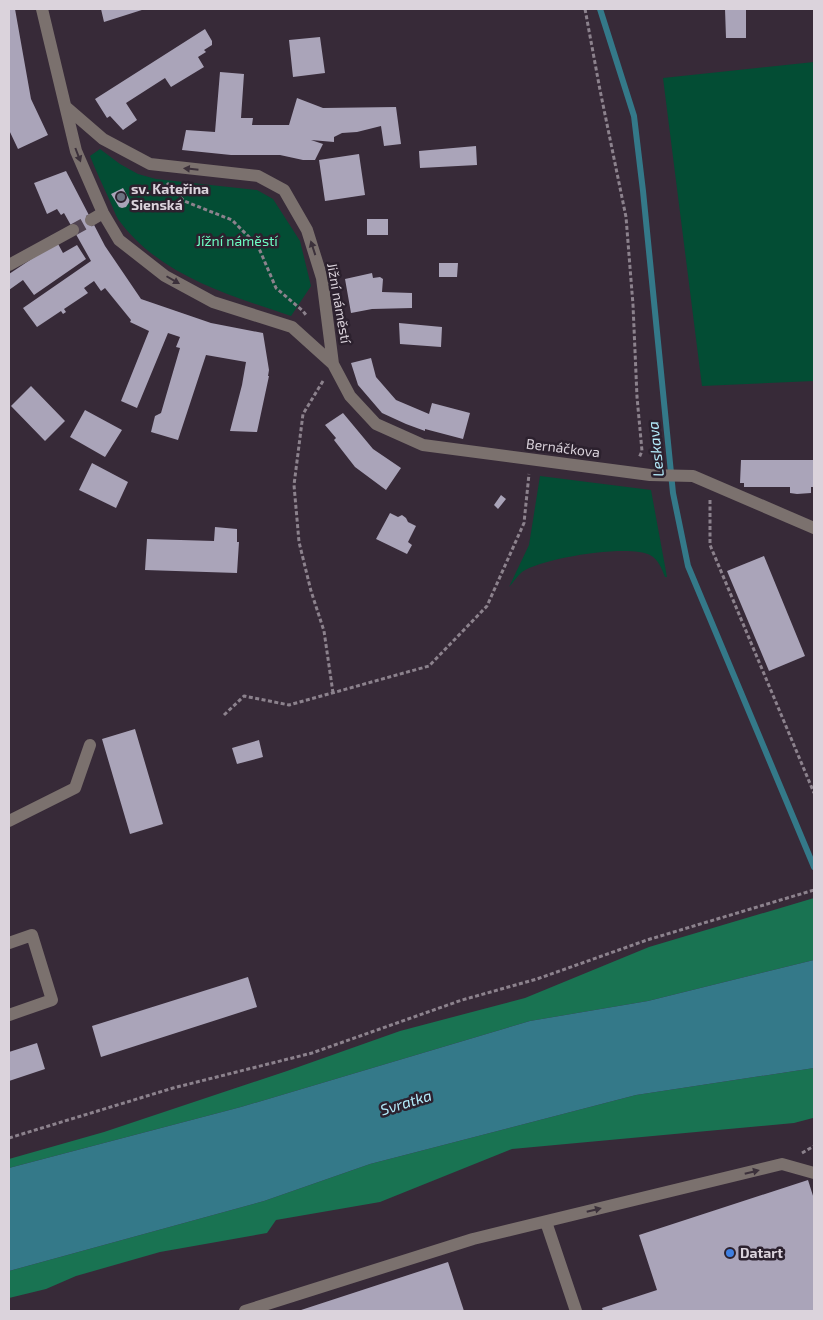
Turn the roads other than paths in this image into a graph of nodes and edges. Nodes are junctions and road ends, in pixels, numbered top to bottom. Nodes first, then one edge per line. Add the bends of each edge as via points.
1 (42, 9) edge
2 (66, 107) junction
3 (103, 213) junction
4 (91, 220) tunnel mouth
5 (73, 230) tunnel mouth
6 (9, 265) edge
7 (334, 364) junction
8 (814, 528) edge
9 (90, 745) dead end
10 (9, 821) edge
11 (9, 943) edge
12 (9, 1015) edge
13 (814, 1173) edge
14 (546, 1222) junction
15 (245, 1311) edge
16 (576, 1311) edge

1 - 2 street, Jižní náměstí
2 -> 3 street, Jižní náměstí via 76,151
7 -> 2 street, Jižní náměstí via 322,278 307,230 284,190 258,176 150,164 104,139
3 - 4 street
3 -> 7 street, Jižní náměstí via 119,240 166,276 212,302 292,327
5 - 6 street
7 - 8 street, Bernáčkova via 350,396 376,424 423,445 650,475 693,476
9 - 10 street via 75,788
11 - 12 street via 32,935 52,1000
14 -> 13 street via 782,1164
14 - 15 street via 473,1239
14 - 16 street

